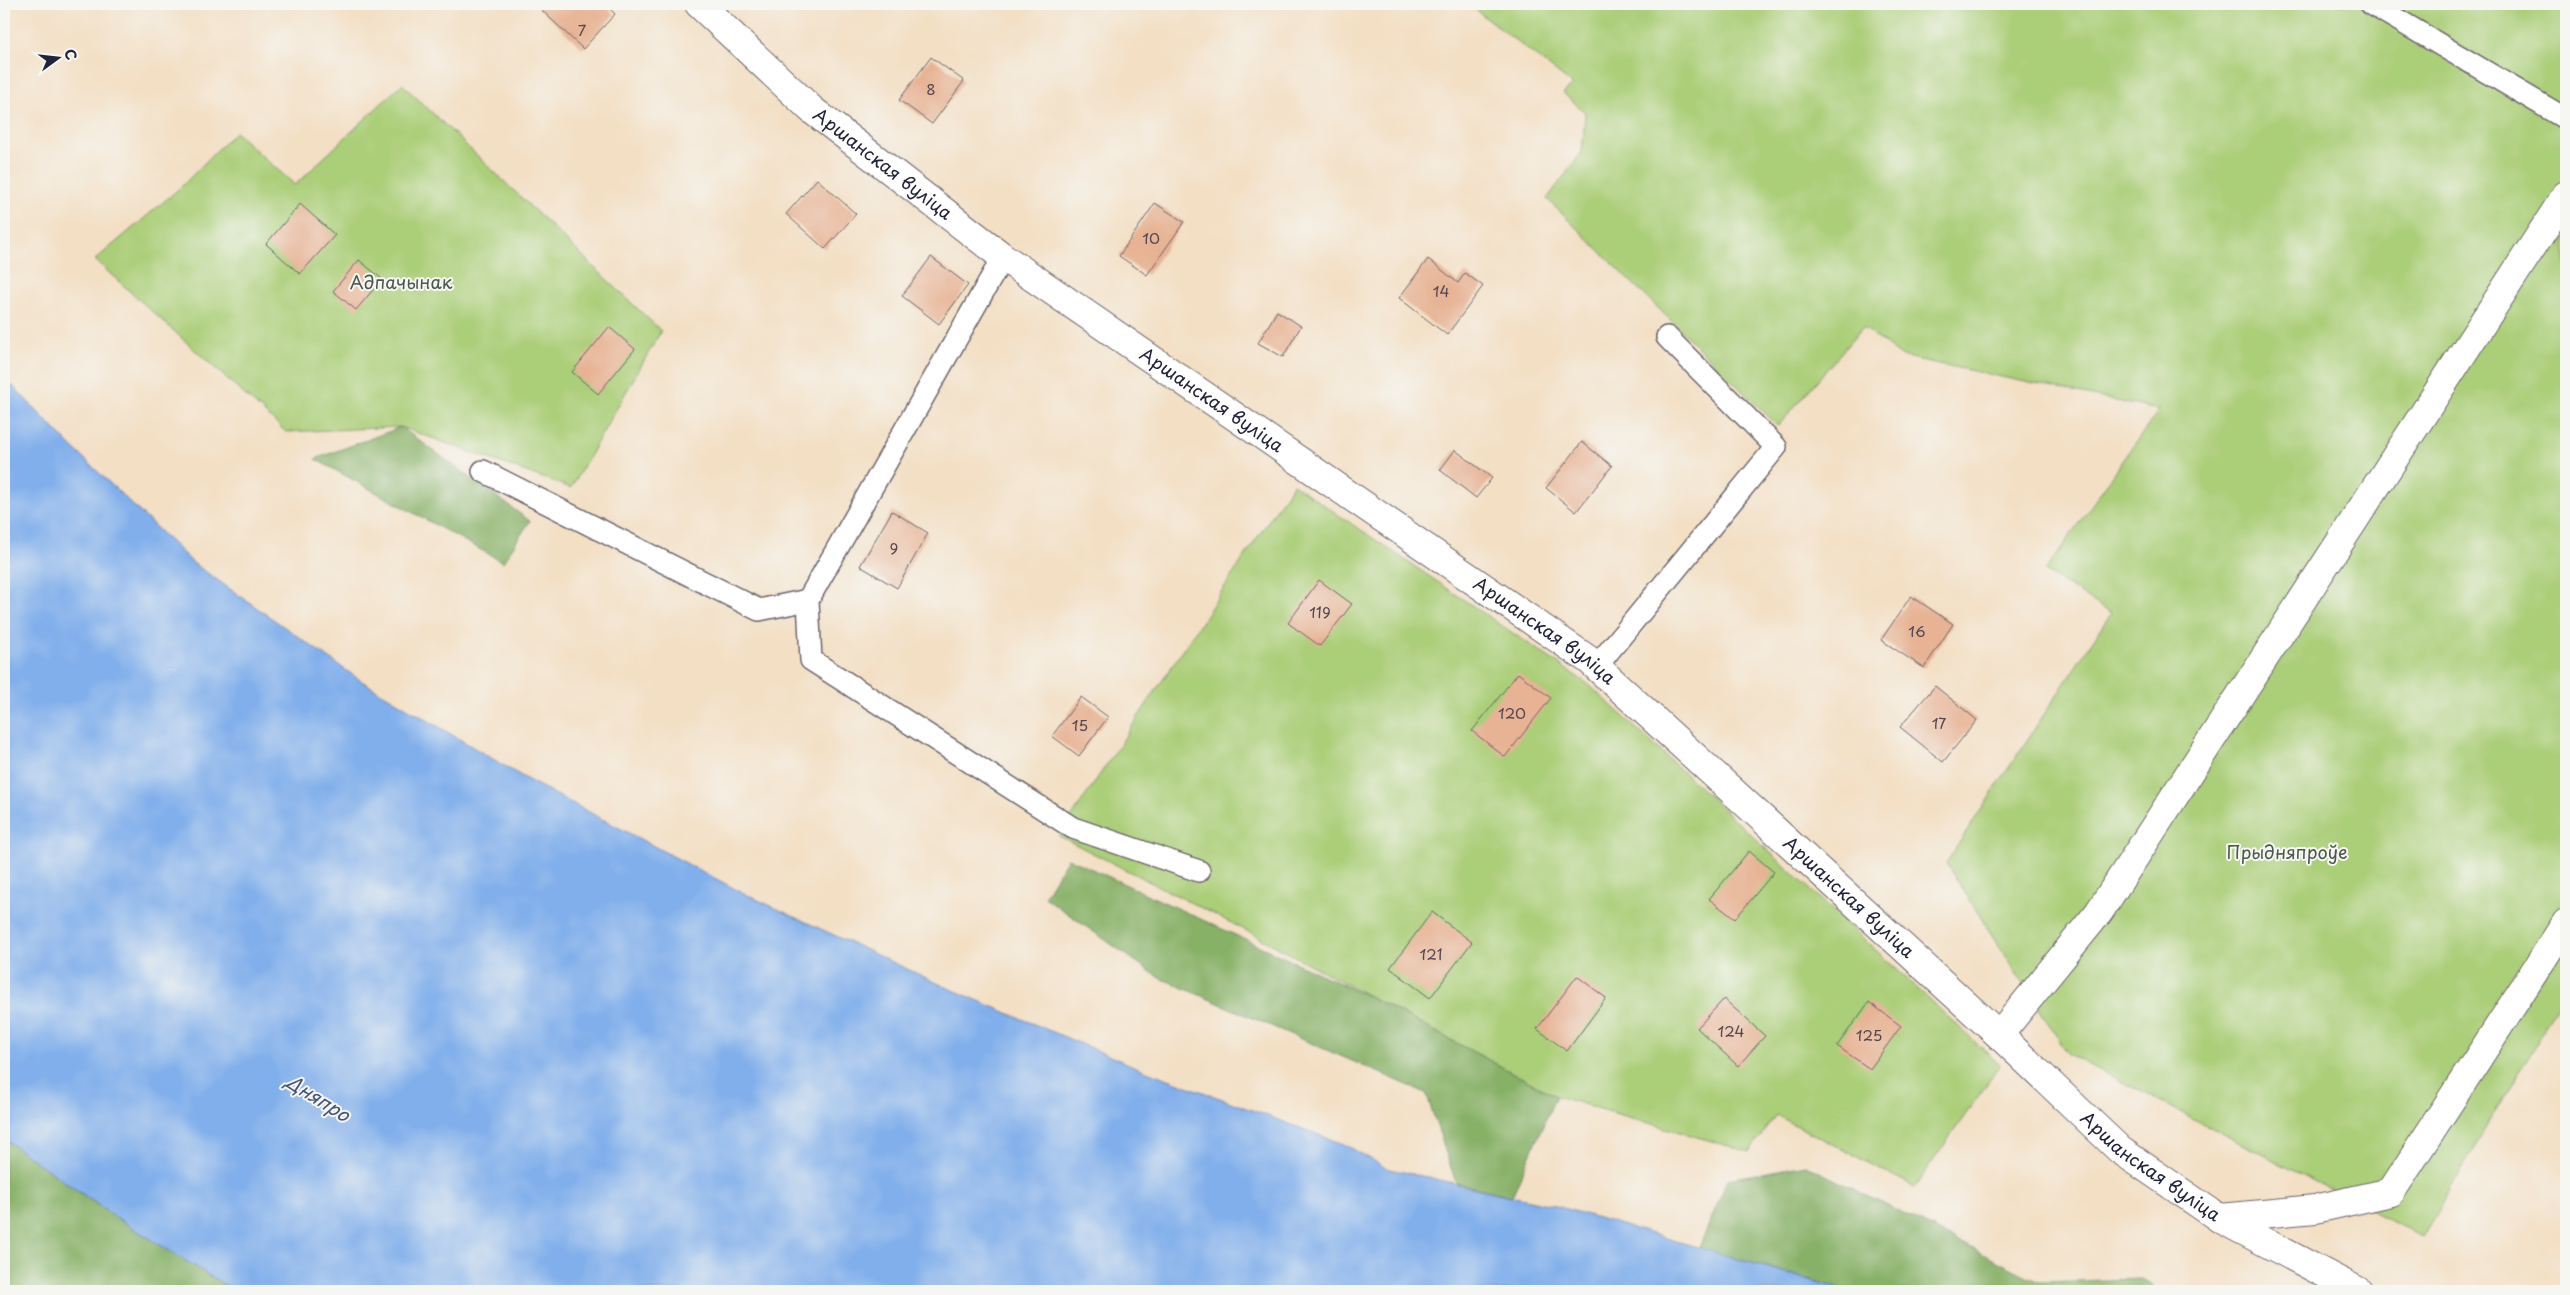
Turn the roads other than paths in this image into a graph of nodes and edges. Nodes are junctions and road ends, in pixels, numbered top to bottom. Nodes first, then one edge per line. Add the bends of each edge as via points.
1 (699, 4) edge
2 (2371, 4) edge
3 (2566, 119) edge
4 (2566, 196) edge
5 (1003, 257) junction
6 (1667, 338) dead end
7 (483, 471) dead end
8 (808, 600) junction
9 (1596, 667) junction
10 (1199, 871) dead end
11 (2566, 923) edge
12 (1998, 1035) junction
13 (2219, 1218) junction
14 (2358, 1291) edge

1 - 5 street, Аршанская вуліца via 812,110
2 - 3 lane
4 - 12 street via 2099,912
5 - 8 lane
5 - 9 street, Аршанская вуліца
6 - 9 lane via 1776,447
7 - 8 lane via 759,610
8 - 10 lane via 811,660 1073,828
9 - 12 street, Аршанская вуліца
11 - 13 street via 2391,1192 2315,1209
12 - 13 street, Аршанская вуліца via 2120,1150
13 - 14 street, Аршанская вуліца

